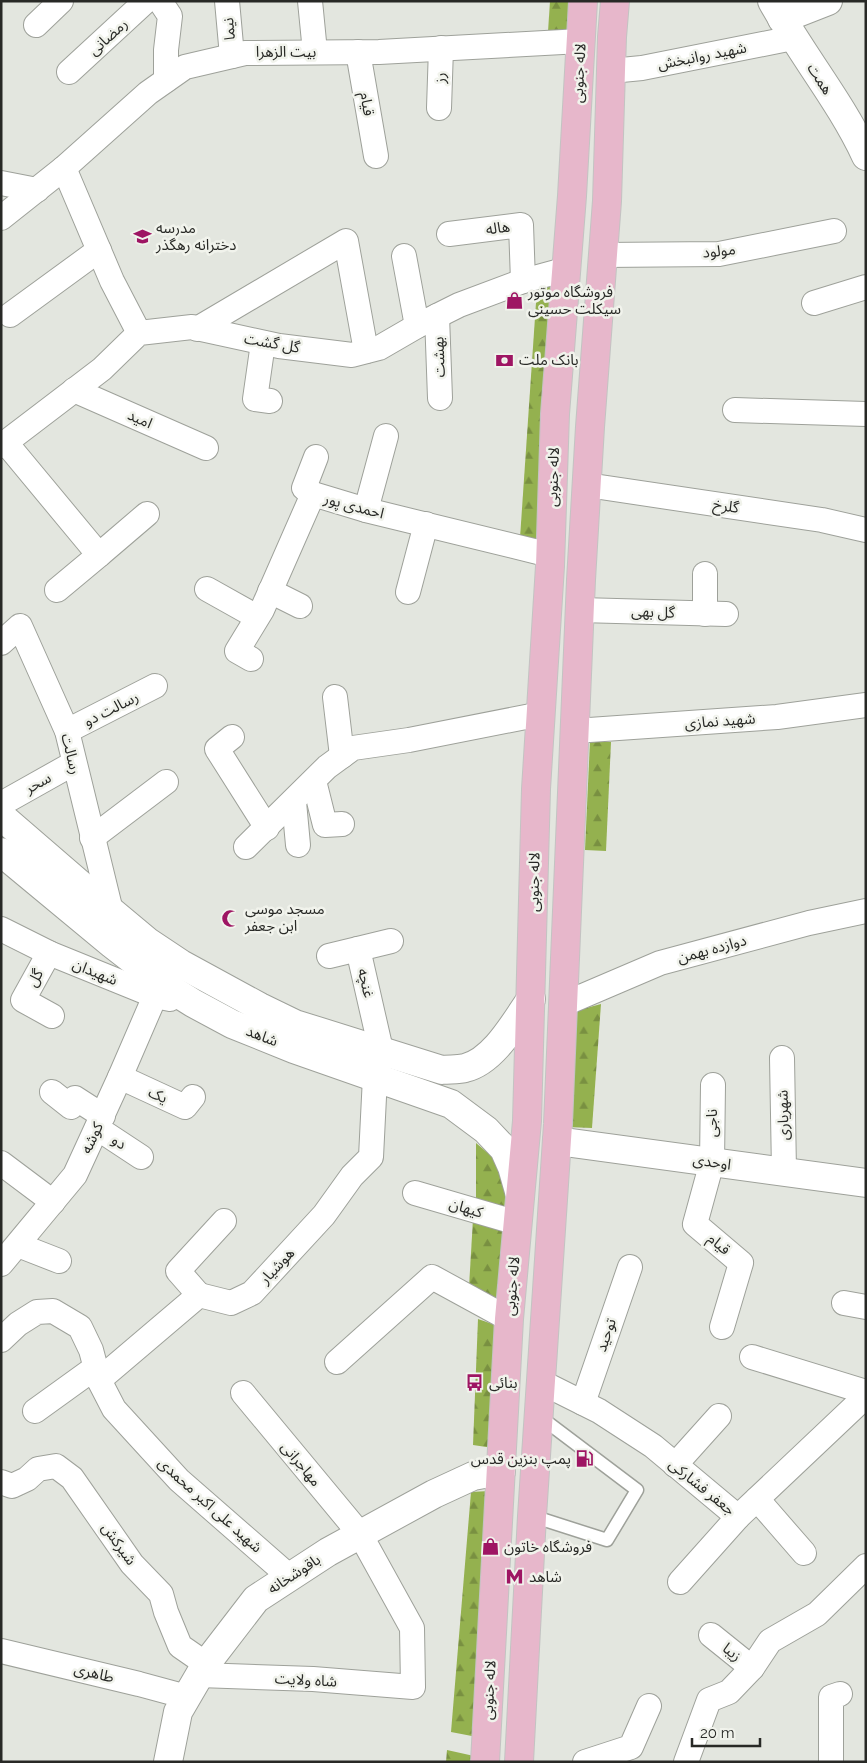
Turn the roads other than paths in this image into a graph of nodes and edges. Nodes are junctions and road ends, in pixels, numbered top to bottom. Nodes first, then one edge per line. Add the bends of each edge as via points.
1 (61, 1) edge
2 (146, 1) edge
3 (160, 1) edge
4 (227, 1) edge
5 (310, 1) edge
6 (583, 1) edge
7 (615, 1) edge
8 (828, 1) edge
9 (783, 19) edge
10 (36, 25) dead end
11 (581, 41) junction
12 (441, 48) junction
13 (315, 52) junction
14 (358, 52) junction
15 (232, 56) junction
16 (611, 71) junction
17 (69, 72) dead end
18 (166, 80) junction
19 (439, 108) dead end
20 (863, 140) edge
21 (376, 156) dead end
22 (1, 164) edge
23 (64, 168) junction
24 (7, 184) edge
25 (37, 190) junction
26 (1, 218) edge
27 (834, 231) dead end
28 (449, 234) dead end
29 (99, 250) junction
30 (603, 255) junction
31 (404, 256) dead end
32 (566, 274) junction
33 (523, 281) junction
34 (866, 287) edge
35 (814, 302) dead end
36 (599, 310) junction
37 (10, 315) dead end
38 (427, 321) junction
39 (197, 329) junction
40 (139, 333) junction
41 (263, 343) junction
42 (366, 351) junction
43 (74, 390) junction
44 (440, 398) dead end
45 (270, 401) dead end
46 (555, 408) junction
47 (735, 410) dead end
48 (866, 414) edge
49 (590, 427) junction
50 (386, 436) dead end
51 (4, 445) edge
52 (206, 448) dead end
53 (316, 457) dead end
54 (586, 485) junction
55 (313, 494) junction
56 (366, 510) junction
57 (147, 514) dead end
58 (426, 524) junction
59 (866, 530) edge
60 (99, 555) junction
61 (550, 556) junction
62 (705, 574) dead end
63 (207, 589) dead end
64 (57, 590) dead end
65 (270, 591) junction
66 (408, 592) dead end
67 (300, 606) dead end
68 (580, 610) junction
69 (257, 617) junction
70 (1, 643) edge
71 (251, 659) dead end
72 (156, 686) dead end
73 (335, 697) dead end
74 (866, 706) edge
75 (541, 714) junction
76 (67, 731) junction
77 (574, 731) junction
78 (232, 737) dead end
79 (342, 756) junction
80 (74, 763) junction
81 (166, 781) dead end
82 (314, 781) junction
83 (294, 802) junction
84 (1, 804) edge
85 (1, 816) edge
86 (342, 824) dead end
87 (267, 828) junction
88 (92, 838) junction
89 (298, 845) dead end
90 (246, 847) dead end
91 (1, 852) edge
92 (866, 911) edge
93 (110, 912) junction
94 (5, 938) edge
95 (391, 941) dead end
96 (358, 950) junction
97 (49, 953) junction
98 (329, 956) dead end
99 (155, 996) junction
100 (531, 999) junction
101 (193, 1002) junction
102 (564, 1004) junction
103 (52, 1016) dead end
104 (381, 1050) junction
105 (782, 1058) dead end
106 (120, 1077) junction
107 (375, 1077) junction
108 (712, 1085) dead end
109 (52, 1092) dead end
110 (193, 1097) dead end
111 (100, 1122) junction
112 (557, 1141) junction
113 (141, 1157) dead end
114 (712, 1162) junction
115 (1, 1163) edge
116 (784, 1172) junction
117 (866, 1183) edge
118 (415, 1193) dead end
119 (520, 1195) junction
120 (53, 1202) junction
121 (224, 1221) dead end
122 (518, 1223) junction
123 (18, 1245) junction
124 (59, 1261) dead end
125 (1, 1264) edge
126 (630, 1267) dead end
127 (199, 1295) junction
128 (509, 1319) junction
129 (722, 1327) dead end
130 (1, 1340) edge
131 (752, 1357) dead end
132 (337, 1362) dead end
133 (97, 1373) junction
134 (541, 1382) junction
135 (866, 1392) edge
136 (242, 1393) dead end
137 (866, 1396) edge
138 (582, 1403) junction
139 (35, 1411) dead end
140 (539, 1416) junction
141 (719, 1416) dead end
142 (675, 1465) junction
143 (501, 1471) junction
144 (6, 1484) edge
145 (757, 1499) junction
146 (532, 1516) junction
147 (738, 1517) junction
148 (360, 1534) junction
149 (804, 1553) dead end
150 (866, 1566) edge
151 (290, 1577) junction
152 (680, 1582) dead end
153 (712, 1636) dead end
154 (1, 1651) edge
155 (752, 1668) junction
156 (198, 1679) junction
157 (413, 1687) joint
158 (840, 1694) dead end
159 (649, 1706) dead end
160 (168, 1762) edge
161 (485, 1762) edge
162 (519, 1762) edge
163 (585, 1762) edge
164 (686, 1762) edge
165 (831, 1762) edge

1 - 10 street
2 - 17 street, رمضانی
3 - 18 street via 170,16
4 - 15 street, نیما
5 - 13 street
6 - 11 main road, لاله جنوبی
7 - 16 main road, لاله جنوبی
8 - 9 main road
9 - 16 street, شهید روانبخش via 642,68
9 - 20 main road, همت
11 - 12 street, بیت الزهرا
11 - 32 main road, لاله جنوبی
12 - 14 street, بیت الزهرا
12 - 19 street, رز
13 - 14 street, بیت الزهرا
13 - 15 street, بیت الزهرا
14 - 21 street, قیام
15 - 18 street, بیت الزهرا via 185,67
16 - 30 main road, لاله جنوبی
18 - 23 street, بیت الزهرا
22 - 24 street
23 - 25 street, بیت الزهرا
23 - 29 street
24 - 25 street
25 - 26 street, بیت الزهرا
27 - 30 street, مولود via 719,254
28 - 33 street, هاله via 521,225
29 - 37 street
29 - 40 street
30 - 36 main road, لاله جنوبی
31 - 38 street, بهشت
32 - 33 street, گل گشت
32 - 36 main road via 568,304 576,318 585,321
32 - 46 main road, لاله جنوبی
33 - 38 street, گل گشت
34 - 35 street
36 - 49 main road, لاله جنوبی
38 - 42 street, گل گشت via 379,348
38 - 44 street, بهشت
39 - 40 street, گل گشت
39 - 41 street, گل گشت
39 - 42 street via 346,241
40 - 43 street via 102,369
41 - 42 street, گل گشت via 352,355
41 - 45 street via 255,399
43 - 51 street
43 - 52 street, امید
46 - 49 main road via 564,395 576,395 582,402
46 - 61 main road, لاله جنوبی
47 - 48 street
49 - 54 main road, لاله جنوبی
50 - 56 street
51 - 60 street
53 - 55 street via 304,488
54 - 59 street, گلرخ via 822,520
54 - 68 main road, لاله جنوبی
55 - 56 street, احمدی پور
55 - 65 street, احمدی پور
56 - 58 street, احمدی پور
57 - 60 street
58 - 61 street, احمدی پور
58 - 66 street
60 - 64 street
61 - 75 main road, لاله جنوبی
62 - 68 street, گل بهی via 715,614
63 - 69 street
65 - 67 street
65 - 69 street, احمدی پور
68 - 77 main road, لاله جنوبی
69 - 71 street, احمدی پور via 238,651
70 - 76 street, رسالت via 20,626
72 - 76 street, رسالت دو
73 - 79 street
74 - 77 street, شهید نمازی via 777,717
75 - 79 street via 353,748
75 - 100 main road, لاله جنوبی
76 - 80 street, رسالت
77 - 102 main road, لاله جنوبی
78 - 87 street via 217,749
79 - 82 street
80 - 84 street, سحر
80 - 88 street, رسالت
81 - 88 street
82 - 83 street
82 - 86 street via 325,825
83 - 87 street
83 - 89 street
85 - 93 main road, شاهد
87 - 90 street
88 - 93 street, رسالت
91 - 101 main road, شاهد via 112,944 166,986
92 - 102 street, دوازده بهمن via 660,963
93 - 104 main road, شاهد via 181,964 260,1007 295,1024
94 - 97 street, شهیدان
95 - 96 street, غنچه
96 - 98 street
96 - 104 street, غنچه
97 - 99 street, شهیدان
97 - 103 street, گل via 22,1000
99 - 101 street, شهیدان
99 - 106 street, کوشه
100 - 104 main road, شاهد via 501,1042 479,1062 464,1068 442,1070
100 - 119 main road, لاله جنوبی via 527,1120
101 - 107 main road, شاهد via 232,1024
102 - 112 main road, لاله جنوبی
104 - 107 street, هوشیار
105 - 116 street, شهریاری
106 - 110 street, یک via 185,1107
106 - 111 street, کوشه
107 - 119 main road, شاهد via 451,1104 486,1130 504,1148
107 - 127 street, هوشیار via 371,1157 352,1176 324,1215 252,1293 231,1303
108 - 114 street, ناجی
109 - 111 street, دو via 71,1107 75,1098
111 - 113 street, دو
111 - 120 street, کوشه via 74,1175
112 - 114 main road, اوحدی
112 - 134 main road, لاله جنوبی
114 - 116 main road, اوحدی
114 - 129 street, قیام via 695,1224 741,1263
115 - 120 street
116 - 117 main road, اوحدی
118 - 122 street, کیهان
119 - 122 main road, لاله جنوبی
120 - 123 street, کوشه
121 - 127 street via 178,1271
122 - 128 main road, لاله جنوبی
123 - 124 street
123 - 125 street, کوشه
126 - 138 street, توحید
127 - 133 street
128 - 132 street via 432,1277
128 - 143 main road, لاله جنوبی
130 - 133 street, شهید علی اکبر محمدی via 37,1312 53,1311 80,1327
131 - 135 street
133 - 139 street
133 - 151 street, شهید علی اکبر محمدی via 114,1409 179,1480
134 - 138 street, جعفر فشارکی
134 - 140 main road, لاله جنوبی
136 - 148 street, مهاجرانی
137 - 145 street, جعفر فشارکی
138 - 142 street, جعفر فشارکی via 653,1446
140 - 146 main road, لاله جنوبی
140 - 146 lane via 637,1490 607,1540
141 - 142 street
142 - 147 street, جعفر فشارکی
143 - 148 main road, باقوشخانه via 473,1476
143 - 161 main road, لاله جنوبی
144 - 156 street, شیرکش via 26,1479 38,1469 56,1466 72,1478 132,1564 160,1594 180,1646
145 - 147 street, جعفر فشارکی
145 - 149 street
146 - 162 main road, لاله جنوبی
147 - 152 street
148 - 151 main road, باقوشخانه
148 - 157 street, مهاجرانی via 412,1628
150 - 155 street via 817,1614 770,1641
151 - 156 main road, باقوشخانه via 256,1599
153 - 155 street, زیبا
154 - 156 street, طاهری via 139,1684
155 - 164 street via 729,1692 709,1700
156 - 157 street, شاه ولایت via 312,1679
156 - 160 main road, باقوشخانه via 178,1712
158 - 165 street via 831,1697
159 - 163 street via 632,1747

